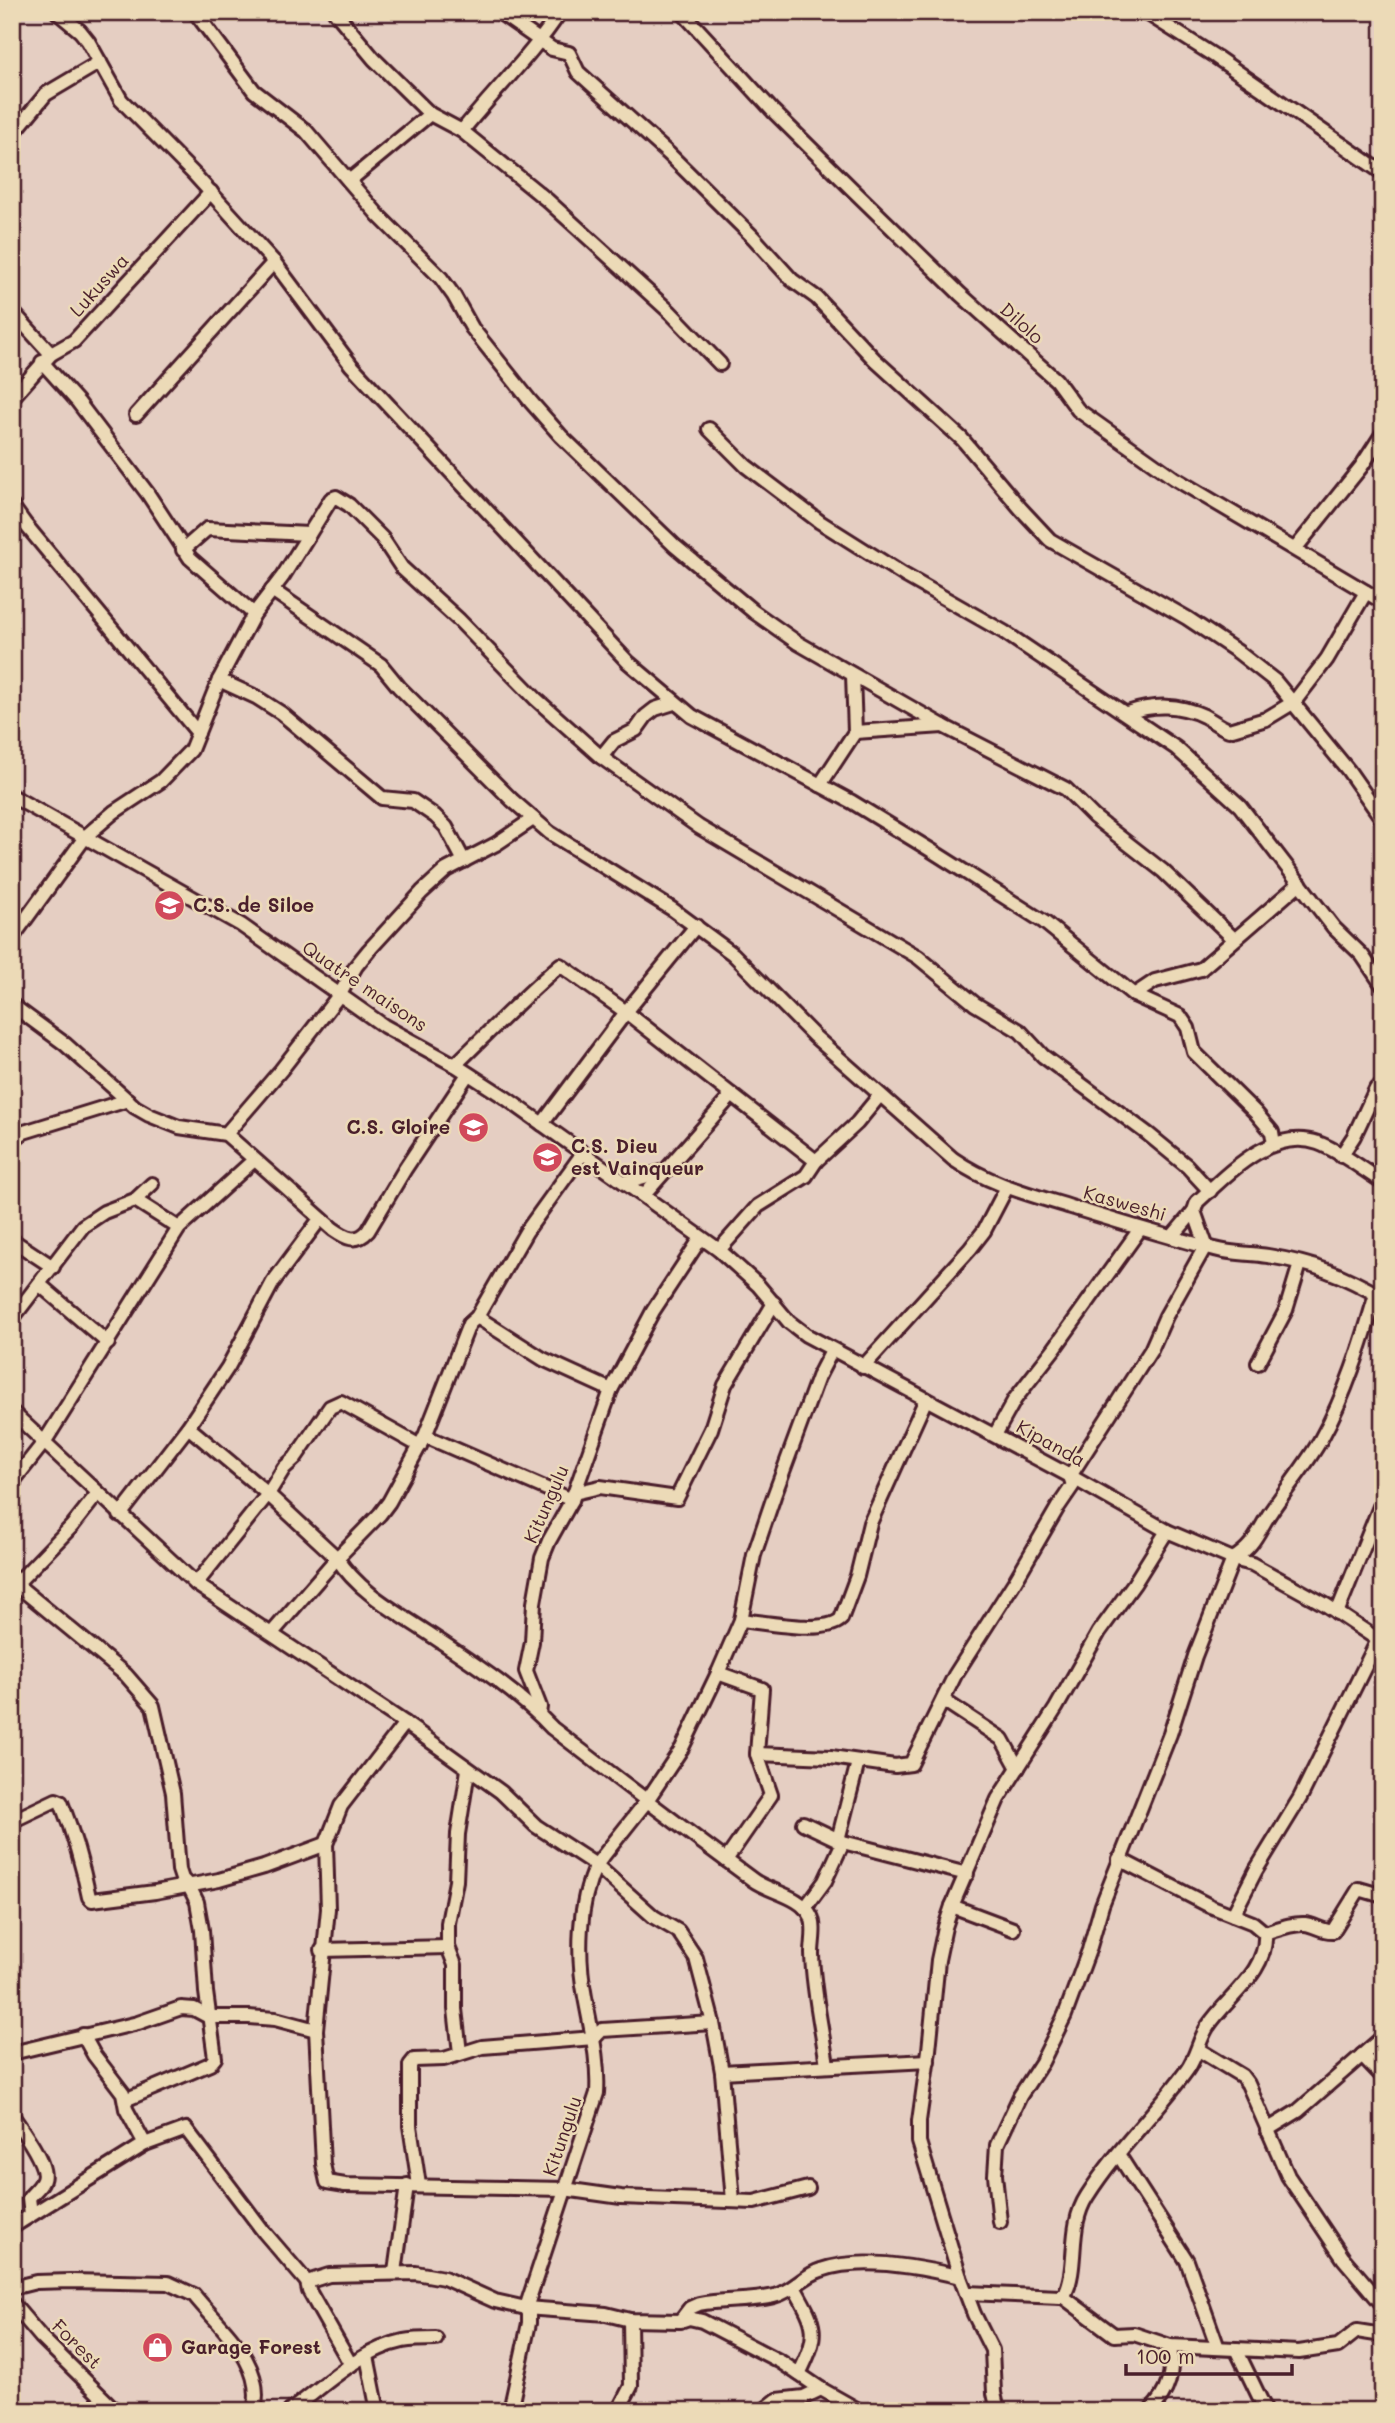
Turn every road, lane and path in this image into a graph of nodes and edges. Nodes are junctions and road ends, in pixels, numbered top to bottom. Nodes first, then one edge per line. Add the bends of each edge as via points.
1 (57, 12) edge
2 (195, 12) edge
3 (335, 12) edge
4 (499, 12) edge
5 (560, 12) edge
6 (682, 12) edge
7 (1145, 12) edge
8 (541, 41) junction
9 (100, 62) junction
10 (430, 114) junction
11 (463, 131) junction
12 (12, 135) edge
13 (1383, 173) edge
14 (349, 181) junction
15 (211, 192) junction
16 (274, 262) junction
17 (12, 312) edge
18 (46, 358) junction
19 (720, 364) dead end
20 (12, 398) edge
21 (136, 415) dead end
22 (709, 429) dead end
23 (1383, 433) edge
24 (12, 506) edge
25 (309, 534) junction
26 (1295, 549) junction
27 (183, 550) junction
28 (272, 590) junction
29 (1366, 592) junction
30 (1383, 602) edge
31 (254, 614) junction
32 (853, 675) junction
33 (219, 680) junction
34 (1294, 702) junction
35 (674, 703) junction
36 (1127, 713) junction
37 (943, 726) junction
38 (855, 732) junction
39 (198, 733) junction
40 (601, 757) junction
41 (820, 785) junction
42 (12, 796) edge
43 (533, 819) junction
44 (1383, 820) edge
45 (86, 836) junction
46 (464, 861) junction
47 (1300, 883) junction
48 (696, 926) junction
49 (12, 938) edge
50 (1234, 939) junction
51 (1383, 986) edge
52 (340, 994) junction
53 (1134, 995) junction
54 (12, 1005) edge
55 (626, 1012) junction
56 (454, 1065) junction
57 (468, 1074) junction
58 (1383, 1088) edge
59 (732, 1095) junction
60 (880, 1095) junction
61 (128, 1100) junction
62 (542, 1124) junction
63 (226, 1134) junction
64 (12, 1140) edge
65 (1274, 1144) junction
66 (583, 1153) junction
67 (1340, 1156) junction
68 (254, 1160) junction
69 (816, 1161) junction
70 (665, 1171) junction
71 (626, 1182) junction
72 (1383, 1182) edge
73 (152, 1184) dead end
74 (1007, 1187) junction
75 (1210, 1191) junction
76 (644, 1195) junction
77 (135, 1200) junction
78 (1194, 1211) junction
79 (320, 1219) junction
80 (179, 1228) junction
81 (1140, 1229) junction
82 (1172, 1237) junction
83 (701, 1238) junction
84 (12, 1240) edge
85 (1206, 1245) junction
86 (719, 1250) junction
87 (1300, 1264) junction
88 (53, 1267) junction
89 (39, 1284) junction
90 (1379, 1296) edge
91 (774, 1303) junction
92 (477, 1317) junction
93 (12, 1319) edge
94 (108, 1343) junction
95 (832, 1350) junction
96 (1258, 1363) dead end
97 (863, 1367) junction
98 (611, 1390) junction
99 (926, 1399) junction
100 (12, 1412) edge
101 (188, 1427) junction
102 (995, 1435) junction
103 (45, 1441) junction
104 (422, 1441) junction
105 (1070, 1476) junction
106 (12, 1489) edge
107 (98, 1493) junction
108 (268, 1494) junction
109 (573, 1497) junction
110 (1383, 1499) edge
111 (120, 1515) junction
112 (1167, 1531) junction
113 (337, 1558) junction
114 (1233, 1559) junction
115 (14, 1583) edge
116 (196, 1584) junction
117 (1337, 1613) junction
118 (741, 1620) junction
119 (272, 1633) junction
120 (1380, 1641) edge
121 (718, 1673) junction
122 (528, 1678) junction
123 (514, 1694) junction
124 (943, 1700) junction
125 (539, 1714) junction
126 (405, 1723) junction
127 (757, 1754) junction
128 (858, 1762) junction
129 (1018, 1768) junction
130 (468, 1770) junction
131 (646, 1802) junction
132 (12, 1821) edge
133 (803, 1823) dead end
134 (840, 1841) junction
135 (326, 1844) junction
136 (1119, 1859) junction
137 (726, 1860) junction
138 (596, 1865) junction
139 (967, 1874) junction
140 (189, 1886) junction
141 (1383, 1896) edge
142 (952, 1906) junction
143 (805, 1909) junction
144 (1233, 1915) junction
145 (1013, 1929) dead end
146 (1265, 1933) junction
147 (448, 1947) junction
148 (323, 1950) junction
149 (209, 2017) junction
150 (713, 2023) junction
151 (316, 2030) junction
152 (83, 2035) junction
153 (1383, 2037) edge
154 (594, 2038) junction
155 (1199, 2050) junction
156 (12, 2053) edge
157 (460, 2053) junction
158 (1362, 2055) junction
159 (928, 2061) junction
160 (827, 2065) junction
161 (722, 2072) junction
162 (1383, 2077) edge
163 (125, 2100) junction
164 (12, 2115) edge
165 (1267, 2130) junction
166 (145, 2144) junction
167 (1118, 2154) junction
168 (413, 2185) junction
169 (808, 2188) dead end
170 (564, 2189) junction
171 (733, 2201) junction
172 (31, 2214) junction
173 (1000, 2222) dead end
174 (12, 2227) edge
175 (395, 2272) junction
176 (960, 2277) junction
177 (307, 2282) junction
178 (794, 2287) junction
179 (12, 2288) edge
180 (967, 2293) junction
181 (1062, 2296) junction
182 (12, 2303) edge
183 (1383, 2305) edge
184 (526, 2308) junction
185 (630, 2320) junction
186 (680, 2321) junction
187 (1383, 2331) edge
188 (436, 2339) dead end
189 (1170, 2346) junction
190 (1218, 2348) junction
191 (1236, 2349) junction
192 (367, 2356) junction
193 (351, 2365) junction
194 (799, 2374) junction
195 (821, 2389) junction
196 (116, 2411) edge
197 (254, 2411) edge
198 (290, 2411) edge
199 (378, 2411) edge
200 (510, 2411) edge
201 (618, 2411) edge
202 (763, 2411) edge
203 (860, 2411) edge
204 (998, 2411) edge
205 (1150, 2411) edge
206 (1266, 2411) edge

1 - 9 street via 80,31
2 - 14 street via 254,90 306,131
3 - 10 street
4 - 8 street
5 - 8 street
6 - 26 street, Dilolo via 832,169 1056,380 1078,410 1174,478
7 - 13 street
8 - 11 street
8 - 34 street via 569,53 578,72 669,154 792,280 817,298 875,360 962,439 1050,540 1187,618 1275,681
9 - 12 street via 46,94
9 - 15 street via 121,100
10 - 11 street
10 - 14 street
11 - 19 street via 586,233
14 - 32 street via 441,278 472,328 531,402 625,499 754,612
15 - 16 street
15 - 18 street, Lukuswa via 74,341
16 - 21 street
16 - 35 street via 374,392 613,648
17 - 18 street
18 - 20 street, Lukuswa
18 - 27 street via 148,494
22 - 36 street via 746,466 820,523 1004,632
23 - 26 street
24 - 39 street
25 - 27 street via 207,529
25 - 28 street
25 - 40 street via 331,499 341,498 382,538 402,568
26 - 29 street, Dilolo
27 - 31 street
28 - 31 street
28 - 43 street, Kasweshi via 381,665
29 - 30 street, Dilolo
29 - 34 street via 1327,659
31 - 33 street
32 - 37 street
32 - 38 street
33 - 39 street
33 - 46 street via 281,713 382,798 413,801 435,816
34 - 36 street via 1266,719 1229,730 1178,706
34 - 44 street
35 - 40 street via 655,709
35 - 41 street
36 - 47 street via 1177,748 1240,806
37 - 38 street
37 - 50 street via 1066,789
38 - 41 street
39 - 45 street via 191,750 161,781
40 - 75 street via 699,827 918,957 1148,1133
41 - 53 street via 1017,904
42 - 45 street, Quatre maisons
43 - 46 street
43 - 48 street, Kasweshi
45 - 49 street
45 - 52 street, Quatre maisons via 241,925
46 - 52 street via 422,891 356,966
47 - 50 street
47 - 51 street
48 - 55 street
48 - 60 street, Kasweshi via 733,954
50 - 53 street via 1201,969 1155,981
52 - 56 street, Quatre maisons via 397,1035
52 - 63 street
53 - 65 street via 1183,1020 1194,1052 1256,1113 1272,1132
54 - 61 street
55 - 56 street via 560,965
55 - 59 street
55 - 62 street
56 - 57 street, Quatre maisons
57 - 62 street, Quatre maisons
57 - 79 street via 362,1238 353,1240
58 - 67 street via 1376,1089
59 - 69 street
59 - 70 street
60 - 69 street
60 - 74 street, Kasweshi via 953,1159
61 - 63 street via 166,1123
61 - 64 street via 33,1129
62 - 66 street, Quatre maisons
63 - 68 street
65 - 67 street via 1304,1140
65 - 75 street via 1257,1152
66 - 71 street, Quatre maisons
66 - 92 street via 526,1231
67 - 72 street
68 - 79 street
68 - 80 street
69 - 86 street via 806,1176 758,1206
70 - 71 street
70 - 76 street
71 - 76 street, Quatre maisons
73 - 77 street
74 - 81 street, Kasweshi
74 - 97 street via 970,1249
75 - 78 street
76 - 83 street, Quatre maisons
77 - 80 street
77 - 88 street via 90,1221
78 - 82 street
78 - 85 street
79 - 101 street via 273,1282 228,1367
80 - 94 street
81 - 82 street, Kasweshi
81 - 102 street via 1015,1399
82 - 85 street, Kasweshi
83 - 86 street, Quatre maisons
83 - 98 street, Kitungulu via 653,1311
84 - 88 street
85 - 87 street, Kasweshi
85 - 105 street via 1151,1349
86 - 91 street, Kipanda
87 - 90 street, Kasweshi via 1331,1271
87 - 96 street via 1286,1310
88 - 89 street
89 - 93 street
89 - 94 street
90 - 114 street via 1321,1440 1247,1550
91 - 95 street, Kipanda via 789,1322
91 - 109 street via 725,1385 712,1429 677,1498 600,1487
92 - 98 street via 544,1359
92 - 104 street via 465,1332
94 - 103 street
95 - 97 street, Kipanda
95 - 118 street, Kitungulu via 754,1555
97 - 99 street, Kipanda
98 - 109 street, Kitungulu
99 - 102 street, Kipanda
99 - 118 street via 870,1522 841,1619 824,1626
100 - 103 street
101 - 108 street
101 - 111 street
102 - 105 street, Kipanda
103 - 106 street
103 - 107 street
104 - 108 street via 336,1402
104 - 109 street
104 - 113 street via 380,1514
105 - 112 street, Kipanda
105 - 124 street via 1073,1485
107 - 111 street
107 - 115 street via 72,1526
108 - 113 street
108 - 116 street
109 - 122 street, Kitungulu via 542,1558
110 - 117 street
111 - 116 street
112 - 114 street, Kipanda
112 - 129 street
113 - 119 street
113 - 123 street via 368,1593
114 - 117 street, Kipanda via 1252,1564
114 - 136 street
115 - 140 street via 125,1675 153,1706 173,1793 179,1870
116 - 119 street
117 - 120 street, Kipanda
118 - 121 street, Kitungulu
119 - 126 street
120 - 144 street via 1300,1798
121 - 127 street via 762,1689
121 - 131 street, Kitungulu via 682,1748
122 - 123 street
122 - 125 street, Kitungulu
123 - 125 street
124 - 128 street via 911,1764
124 - 129 street via 1002,1740
125 - 131 street
126 - 130 street
126 - 135 street via 341,1806
127 - 128 street
127 - 137 street via 771,1796
128 - 134 street
129 - 139 street via 987,1822
130 - 138 street via 536,1826
130 - 147 street
131 - 137 street
131 - 138 street, Kitungulu
132 - 140 street via 56,1800 61,1802 92,1900
133 - 134 street
134 - 139 street
134 - 143 street via 825,1881
135 - 140 street via 264,1867
135 - 148 street via 328,1909
136 - 144 street
136 - 173 street via 1065,2015 997,2145
137 - 143 street
138 - 150 street via 682,1937 695,1958
138 - 154 street, Kitungulu via 584,1911 581,1962
139 - 142 street
140 - 149 street via 202,1930
141 - 146 street via 1359,1889 1333,1931 1306,1924
142 - 145 street
142 - 159 street via 938,1960
143 - 160 street via 812,1923
144 - 146 street
146 - 155 street via 1266,1944 1253,1971 1209,2024
147 - 148 street
147 - 157 street via 455,1965
148 - 151 street
149 - 151 street via 275,2019
149 - 152 street via 181,2008
149 - 163 street via 213,2062
150 - 154 street via 602,2030
150 - 161 street
151 - 168 street via 327,2182
152 - 156 street
152 - 163 street
153 - 158 street
154 - 157 street via 482,2047
154 - 170 street, Kitungulu via 597,2093
155 - 165 street via 1242,2076
155 - 167 street
157 - 168 street via 444,2059 414,2060 410,2065
158 - 162 street
158 - 165 street via 1298,2111
159 - 160 street
159 - 176 street via 919,2142
160 - 161 street
161 - 171 street
163 - 166 street
164 - 172 street via 44,2174 29,2198
165 - 183 street via 1288,2176 1343,2258
166 - 172 street
166 - 177 street via 183,2129 189,2131
167 - 181 street via 1082,2204 1068,2288
167 - 190 street via 1187,2261
168 - 170 street
168 - 175 street
169 - 171 street via 769,2200
170 - 171 street
170 - 184 street, Kitungulu
172 - 174 street
175 - 177 street via 329,2275
175 - 184 street via 432,2274 495,2301
176 - 178 street via 890,2265 842,2266 821,2269
176 - 180 street
177 - 193 street
178 - 186 street via 777,2296 699,2304
178 - 194 street via 814,2334
179 - 197 street via 36,2282 107,2281 168,2283 187,2291 244,2356 256,2390
180 - 181 street
180 - 204 street via 992,2350
181 - 189 street via 1114,2335 1134,2334
182 - 196 street, Forest
184 - 185 street
184 - 200 street, Kitungulu via 529,2323
185 - 186 street
185 - 201 street via 633,2373
186 - 194 street via 690,2318 710,2324
187 - 191 street via 1357,2331 1338,2346 1299,2352
188 - 192 street via 390,2344
189 - 190 street
189 - 205 street via 1173,2368 1166,2392
190 - 191 street
191 - 206 street
192 - 193 street
192 - 199 street
193 - 198 street
194 - 195 street
195 - 202 street via 804,2397 777,2400
195 - 203 street

